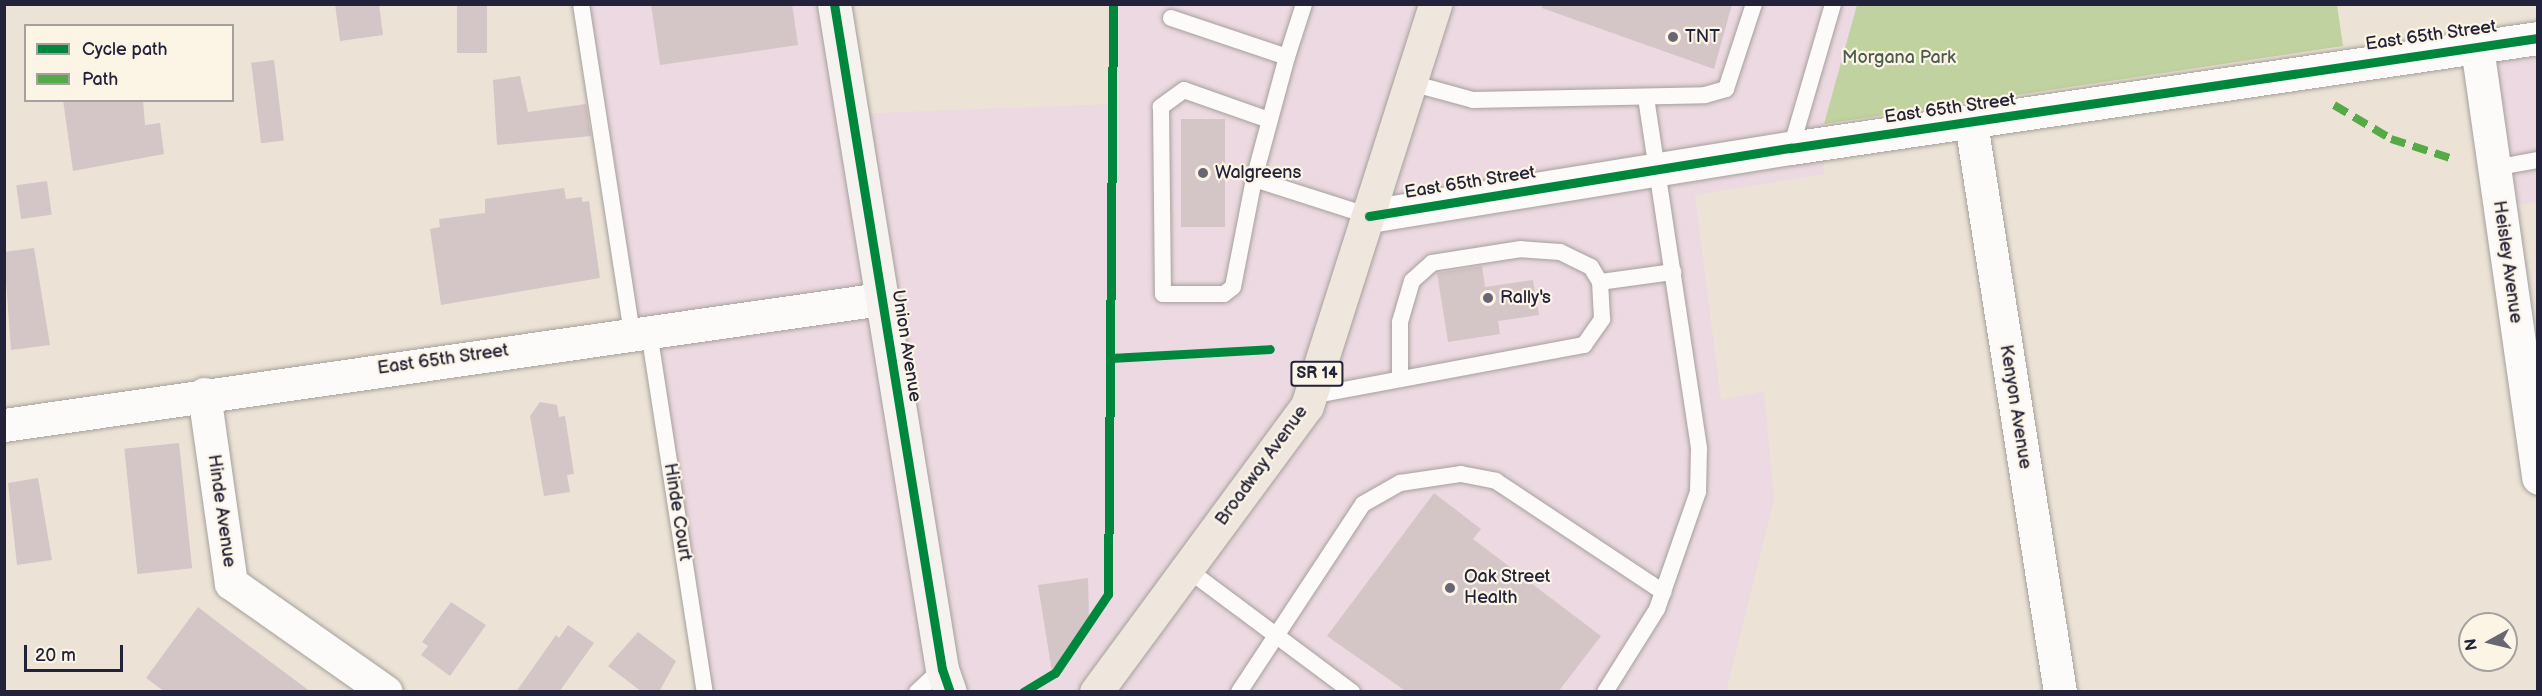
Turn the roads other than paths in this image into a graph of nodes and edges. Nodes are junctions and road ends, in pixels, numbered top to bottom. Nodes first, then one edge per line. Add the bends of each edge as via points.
1 (581, 4) edge
2 (834, 4) edge
3 (1304, 4) edge
4 (1436, 4) edge
5 (1754, 4) edge
6 (1833, 4) edge
7 (1171, 18) dead end
8 (2538, 38) edge
9 (2477, 46) junction
10 (1287, 57) junction
11 (1411, 83) junction
12 (1646, 98) junction
13 (1269, 120) junction
14 (1971, 123) junction
15 (1791, 148) junction
16 (2538, 160) edge
17 (2494, 168) junction
18 (1658, 170) junction
19 (1254, 179) junction
20 (1369, 216) junction
21 (1673, 272) junction
22 (1600, 282) junction
23 (881, 298) junction
24 (640, 333) junction
25 (1400, 379) junction
26 (204, 394) junction
27 (1311, 396) junction
28 (4, 425) edge
29 (2538, 478) edge
30 (1187, 569) junction
31 (1663, 592) junction
32 (1277, 635) junction
33 (946, 680) edge
34 (386, 692) edge
35 (705, 692) edge
36 (917, 692) edge
37 (1096, 692) edge
38 (1239, 692) edge
39 (1352, 692) edge
40 (1605, 692) edge
41 (2060, 692) edge

1 - 24 lane, Hinde Court
2 - 23 main road, Union Avenue
3 - 10 lane
4 - 11 main road, Broadway Avenue / SR 14
5 - 12 lane via 1726,89 1705,95
6 - 15 lane
7 - 10 lane
8 - 9 street, East 65th Street
9 - 14 street, East 65th Street
9 - 17 street, Heisley Avenue
10 - 13 lane
11 - 12 lane via 1473,100
11 - 20 main road, Broadway Avenue / SR 14
12 - 18 lane
13 - 19 lane
13 - 19 lane via 1184,90 1161,107 1163,294 1224,294 1233,286
14 - 15 street, East 65th Street
14 - 41 street, Kenyon Avenue
15 - 18 street, East 65th Street
16 - 17 lane
17 - 29 street, Heisley Avenue
18 - 20 street, East 65th Street
18 - 21 lane
19 - 20 lane
20 - 27 main road, Broadway Avenue / SR 14
21 - 22 lane
21 - 31 lane via 1700,447 1698,492
22 - 25 lane via 1602,319 1584,345
22 - 25 lane via 1591,267 1560,252 1521,249 1432,263 1412,281 1400,322
23 - 24 street, East 65th Street
23 - 33 main road, Union Avenue
24 - 26 street, East 65th Street
24 - 35 lane, Hinde Court
25 - 27 lane
26 - 28 street, East 65th Street
26 - 34 street, Hinde Avenue via 231,583
27 - 30 main road, Broadway Avenue / SR 14
30 - 32 lane
30 - 37 main road, Broadway Avenue / SR 14
31 - 32 lane via 1496,481 1461,474 1400,483 1363,504
31 - 40 lane via 1657,609
32 - 38 lane
32 - 39 lane
33 - 36 lane

